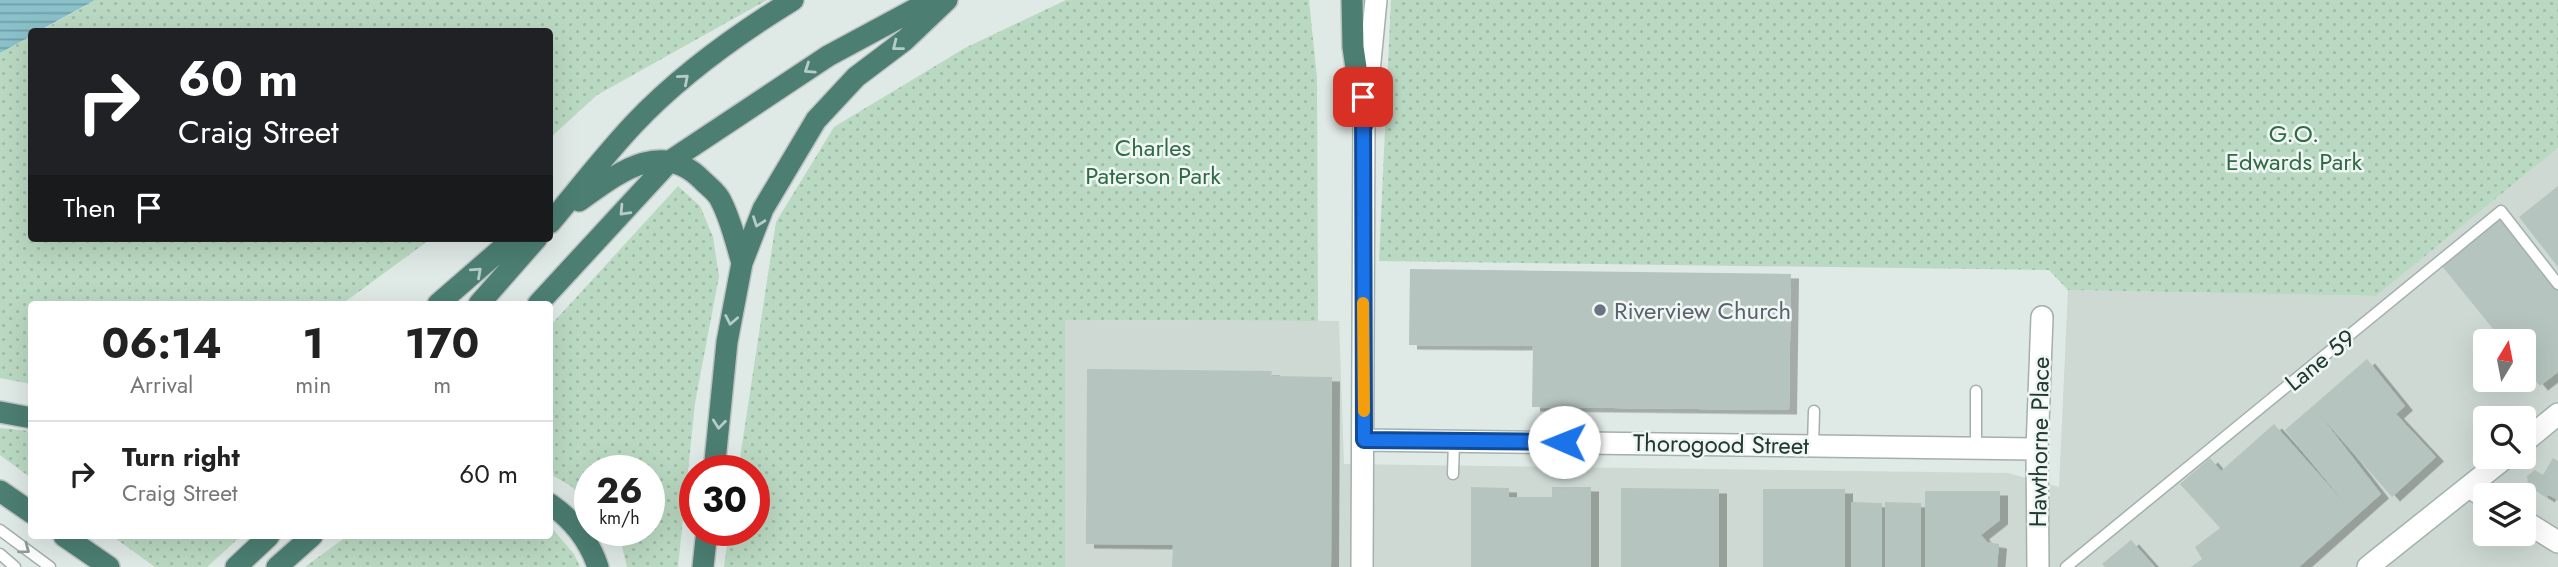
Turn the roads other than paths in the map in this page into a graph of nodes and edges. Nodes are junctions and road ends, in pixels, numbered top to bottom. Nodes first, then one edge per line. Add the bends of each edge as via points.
1 (793, 0) edge
2 (933, 0) edge
3 (947, 0) edge
4 (1352, 0) edge
5 (1360, 0) edge
6 (1376, 0) edge
7 (1364, 123) junction
8 (670, 161) junction
9 (553, 213) edge
10 (553, 214) edge
11 (509, 242) edge
12 (533, 242) edge
13 (742, 263) junction
14 (2558, 284) edge
15 (441, 301) edge
16 (482, 301) edge
17 (541, 301) edge
18 (2042, 317) dead end
19 (1976, 391) dead end
20 (1814, 411) dead end
21 (0, 412) edge
22 (2558, 414) edge
23 (28, 417) edge
24 (2536, 432) edge
25 (1364, 440) junction
26 (1454, 441) junction
27 (1813, 446) junction
28 (1976, 448) junction
29 (2037, 449) junction
30 (716, 455) edge
31 (2496, 469) edge
32 (1453, 474) dead end
33 (2484, 483) edge
34 (0, 491) edge
35 (2473, 495) edge
36 (553, 506) edge
37 (28, 510) edge
38 (574, 526) edge
39 (2536, 528) edge
40 (0, 530) edge
41 (68, 539) edge
42 (266, 539) edge
43 (309, 539) edge
44 (2558, 542) edge
45 (591, 546) edge
46 (592, 546) edge
47 (705, 546) edge
48 (0, 554) edge
49 (15, 567) edge
50 (50, 567) edge
51 (109, 567) edge
52 (236, 567) edge
53 (277, 567) edge
54 (598, 567) edge
55 (604, 567) edge
56 (703, 567) edge
57 (1362, 567) edge
58 (2038, 567) edge
59 (2067, 567) edge
60 (2368, 567) edge

9 -> 1 highway via 633,125 709,57
2 -> 8 highway via 828,56
3 -> 13 highway via 856,77 816,120 763,209
4 - 7 highway via 1353,47
5 - 7 lane
6 - 7 street
7 - 25 street
8 - 10 highway via 660,159 622,171
8 - 13 highway via 693,170 721,199
8 -> 17 highway
15 -> 11 highway
12 - 16 highway
13 -> 30 highway via 727,342
14 - 59 lane, Lane 59 via 2501,211
18 - 29 street, Hawthorne Place
19 - 28 lane
20 - 27 lane
21 - 23 highway
22 - 24 street
25 - 26 street, Thorogood Street
25 - 57 street
26 - 27 street, Thorogood Street
26 - 32 lane
27 - 28 street, Thorogood Street
28 - 29 street, Thorogood Street
29 - 58 street, Hawthorne Place
31 - 33 street
34 - 37 highway
35 - 60 street
36 - 38 highway
39 - 44 street
40 -> 50 lane
41 - 51 highway
42 - 52 highway
43 - 53 highway
45 - 54 highway
46 - 55 lane
47 - 56 highway
48 - 49 lane

